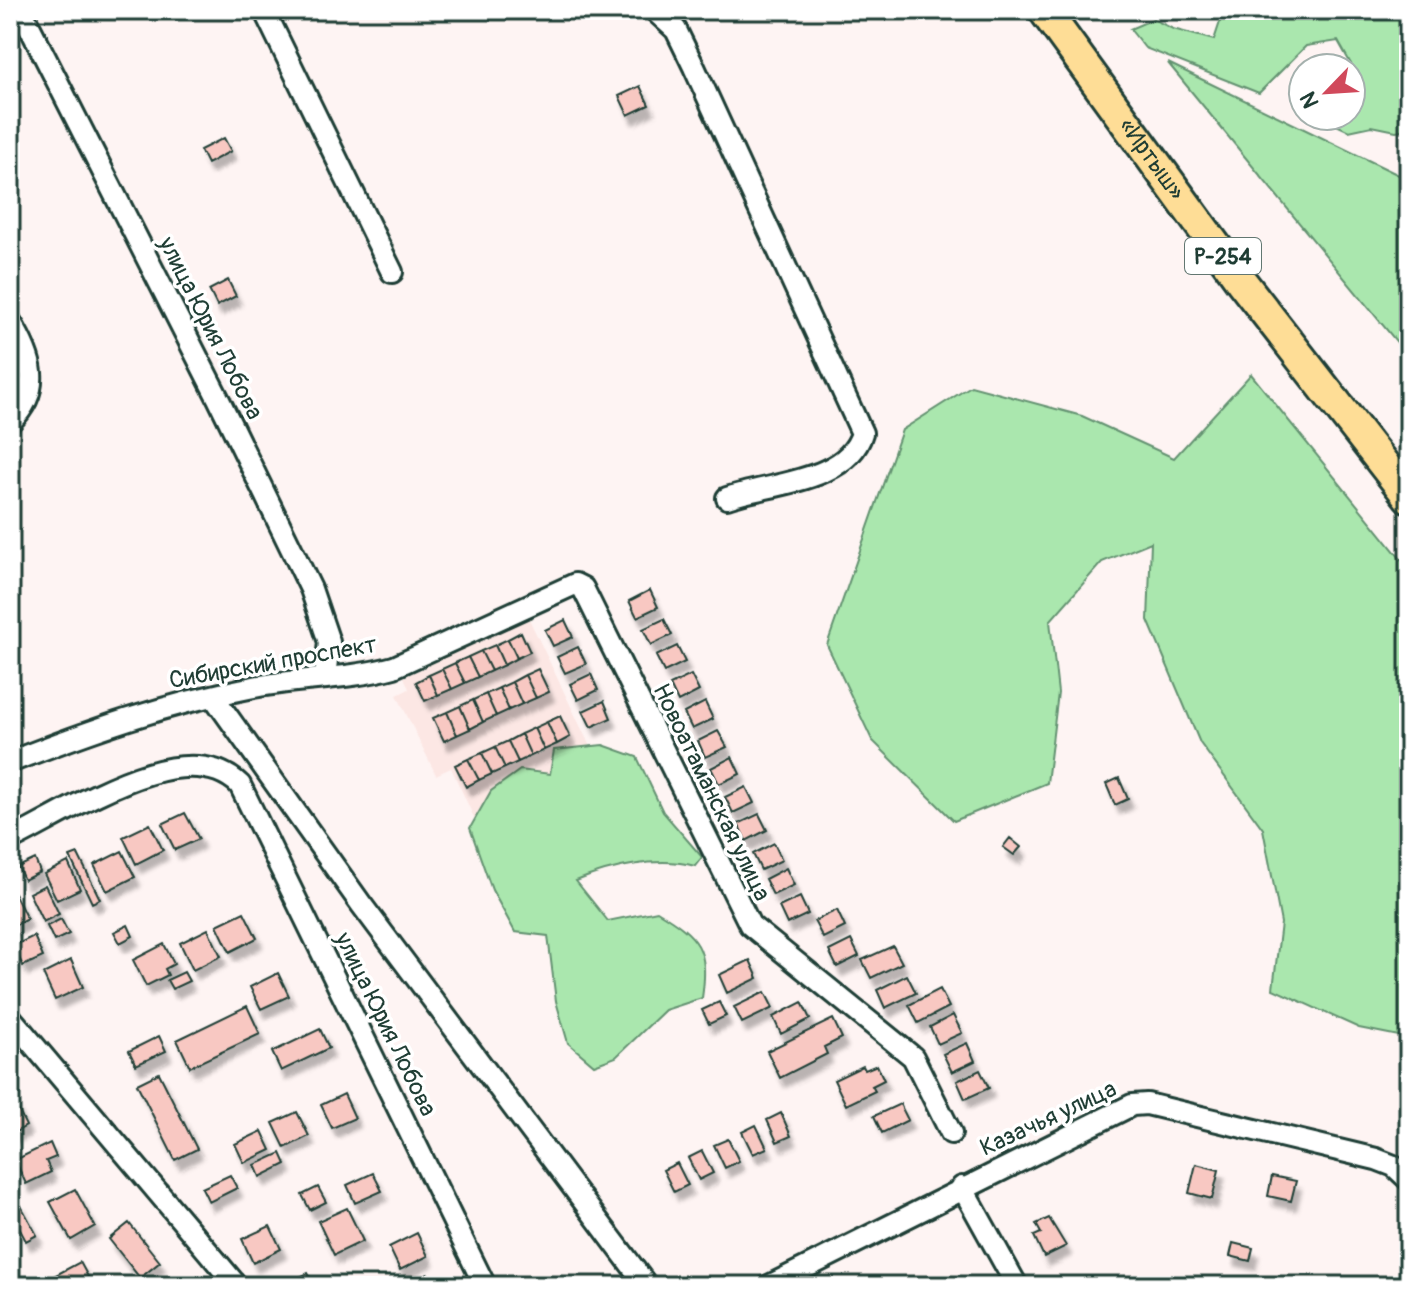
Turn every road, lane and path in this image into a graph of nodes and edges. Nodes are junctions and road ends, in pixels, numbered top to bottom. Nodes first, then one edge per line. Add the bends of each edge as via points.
1 (21, 10) edge
2 (264, 10) edge
3 (654, 10) edge
4 (1044, 10) edge
5 (392, 272) dead end
6 (10, 321) edge
7 (10, 422) edge
8 (1409, 497) edge
9 (727, 498) dead end
10 (583, 588) joint
11 (325, 678) junction
12 (213, 696) junction
13 (10, 762) edge
14 (10, 840) edge
15 (10, 1017) edge
16 (951, 1133) dead end
17 (1409, 1180) edge
18 (962, 1187) junction
19 (237, 1286) edge
20 (485, 1286) edge
21 (647, 1286) edge
22 (769, 1286) edge
23 (1017, 1286) edge

1 - 11 street, улица Юрия Лобова via 306,579 329,642
2 - 5 street
3 - 9 street via 676,30 862,433 857,449 841,465
4 - 8 highway, «Иртыш» / Р-254 via 1241,281
6 - 7 street via 32,366 33,385
10 - 11 street, Сибирский проспект via 563,588 394,667
10 - 16 street, Новоатаманская улица via 750,925 913,1057
11 - 12 street, Сибирский проспект
12 - 13 street, Сибирский проспект via 125,717
12 - 21 street via 361,904
14 - 20 street, улица Юрия Лобова via 150,771 204,768 223,771 240,785
15 - 19 street
17 - 18 street, Казачья улица via 1376,1159 1147,1104 1132,1105
18 - 22 street, Казачья улица
18 - 23 street

